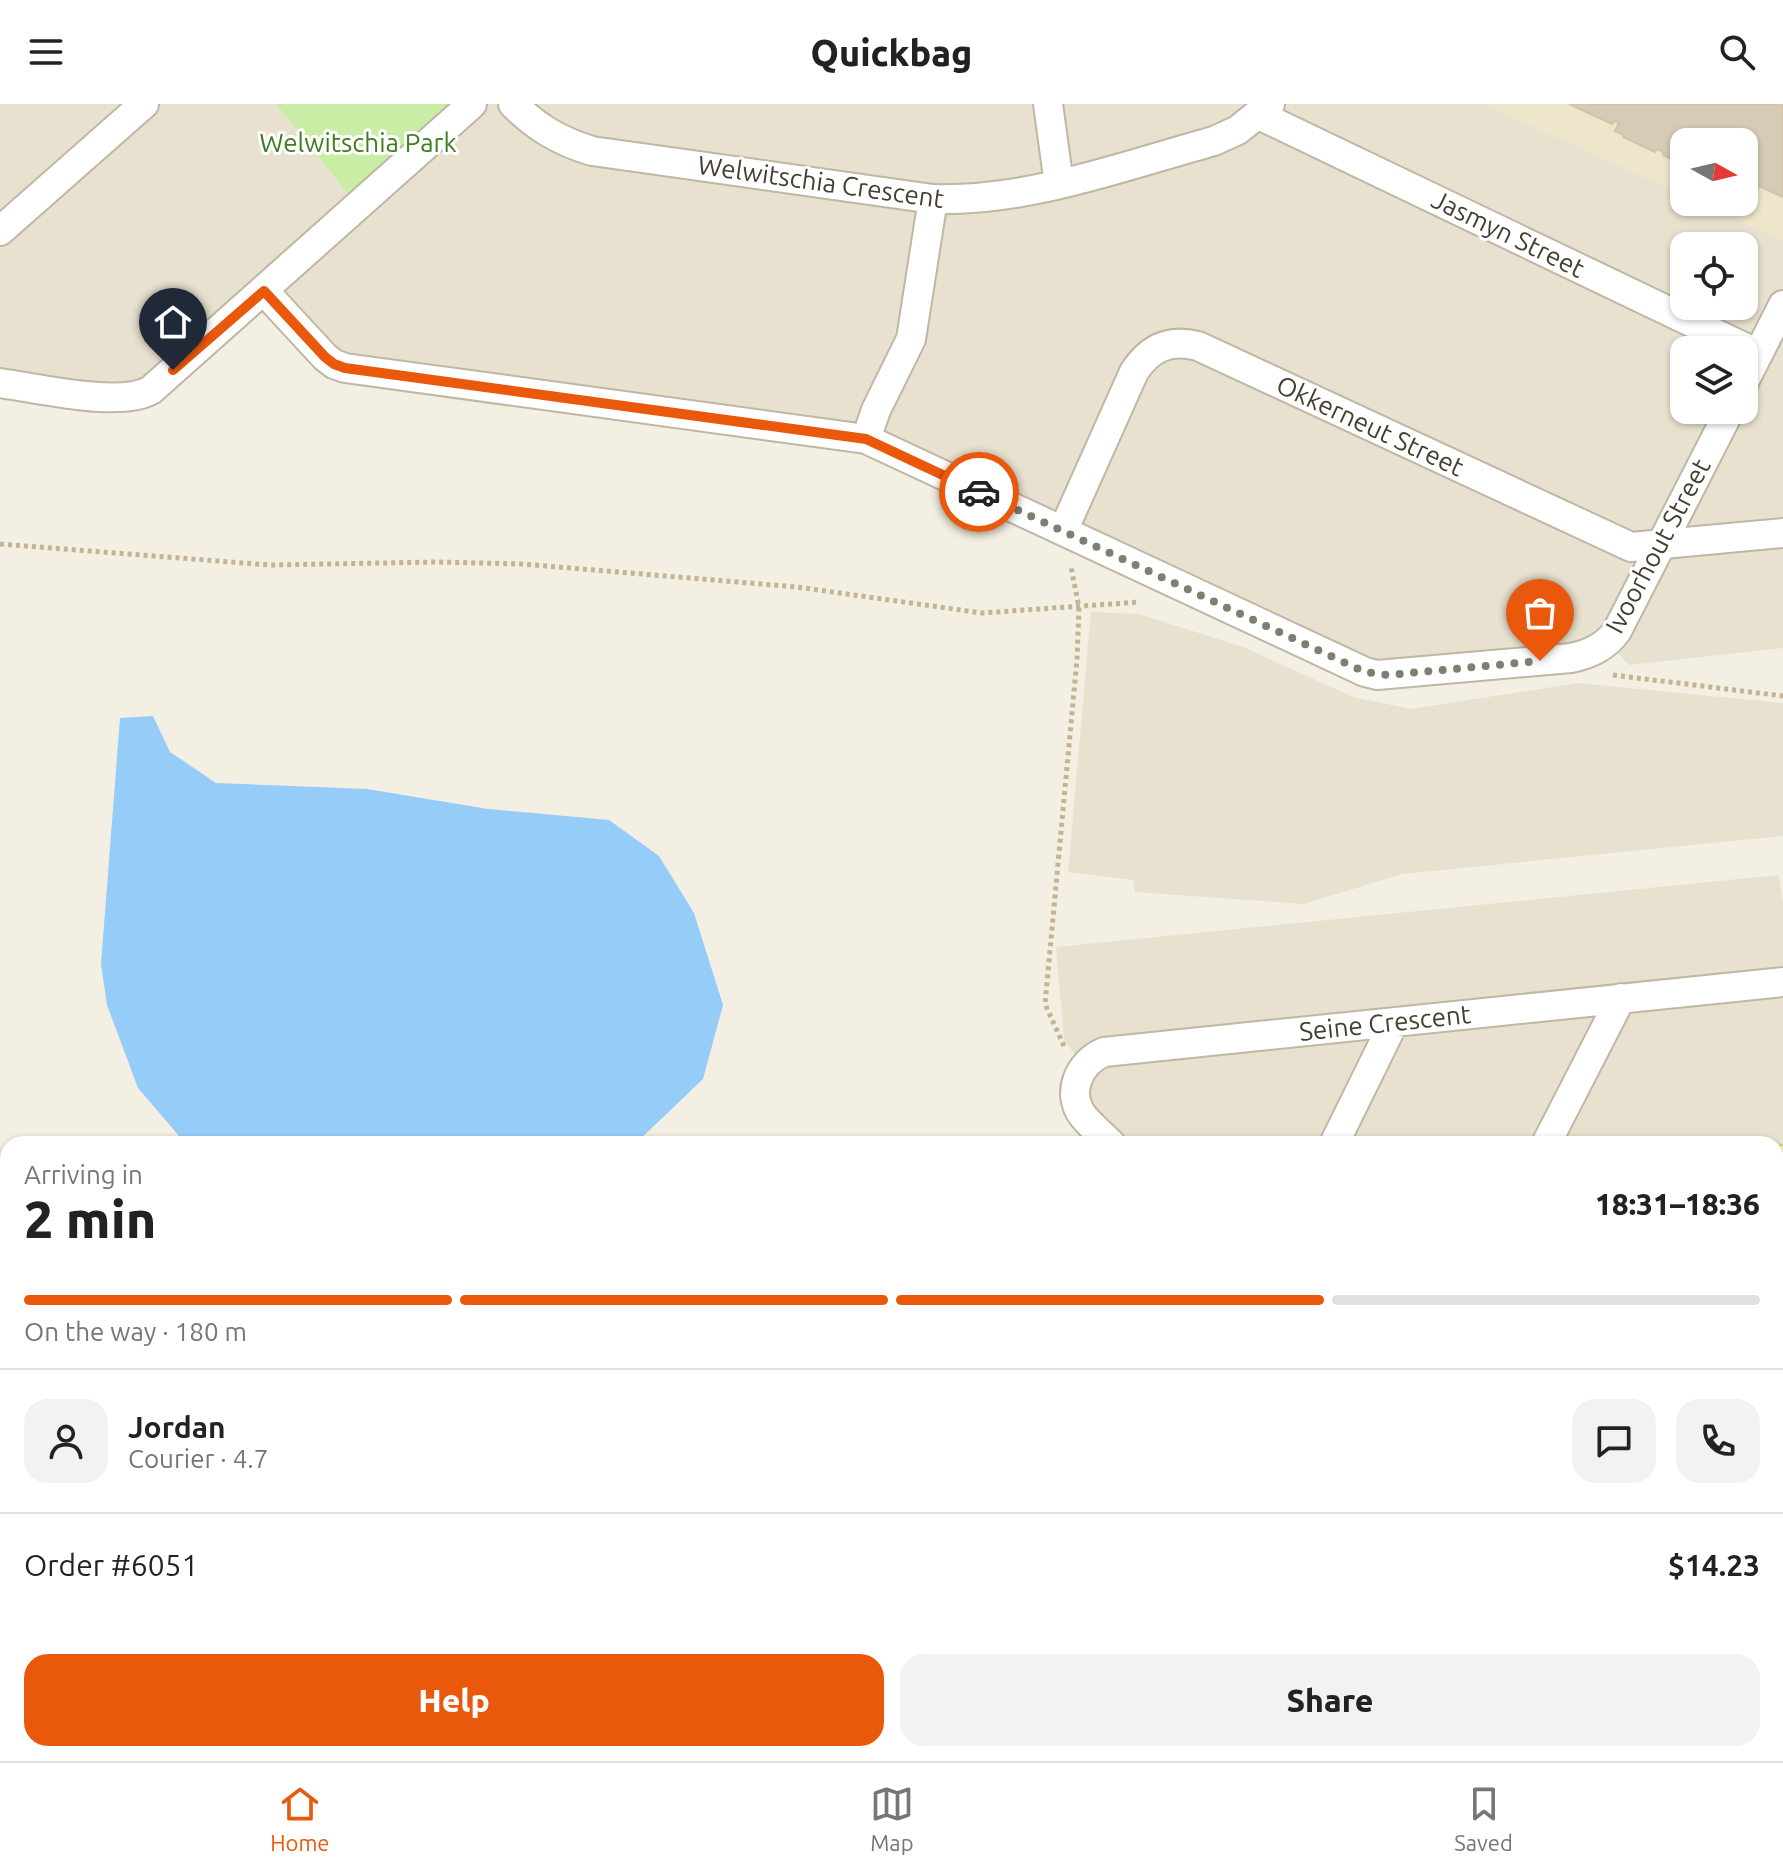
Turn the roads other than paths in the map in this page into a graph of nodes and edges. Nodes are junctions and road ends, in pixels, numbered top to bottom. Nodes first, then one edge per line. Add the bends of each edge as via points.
1 (144, 104) edge
2 (472, 104) edge
3 (513, 104) edge
4 (1048, 104) edge
5 (1264, 110) edge
6 (1059, 184) junction
7 (933, 199) junction
8 (0, 231) edge
9 (264, 291) junction
10 (1783, 305) edge
11 (1722, 336) edge
12 (1758, 354) edge
13 (0, 383) edge
14 (1723, 424) edge
15 (866, 439) junction
16 (1063, 531) junction
17 (1783, 533) edge
18 (1661, 544) junction
19 (1783, 982) edge
20 (1621, 998) junction
21 (1394, 1022) junction
22 (1103, 1136) edge
23 (1338, 1136) edge
24 (1550, 1136) edge

1 - 8 street
2 - 9 street
3 - 7 street, Welwitschia Crescent via 547,133 592,151
4 - 6 street
5 - 6 street, Welwitschia Crescent via 1214,141
5 - 11 street, Jasmyn Street
6 - 7 street, Welwitschia Crescent via 995,197
7 - 15 street via 911,339
9 - 13 street via 140,396 119,399
9 - 15 street, Ivoorhout Street via 325,357 345,368
10 - 12 street
14 - 18 street, Ivoorhout Street
15 - 16 street, Ivoorhout Street
16 - 18 street, Ivoorhout Street via 1377,675 1571,658 1595,651 1617,631
16 - 18 street, Okkerneut Street via 1142,359 1154,349 1183,342 1631,547
17 - 18 street, Okkerneut Street
19 - 20 street, Seine Crescent
20 - 21 street, Seine Crescent
20 - 24 street
21 - 22 street, Seine Crescent via 1104,1052 1078,1076 1075,1096 1082,1115
21 - 23 street

